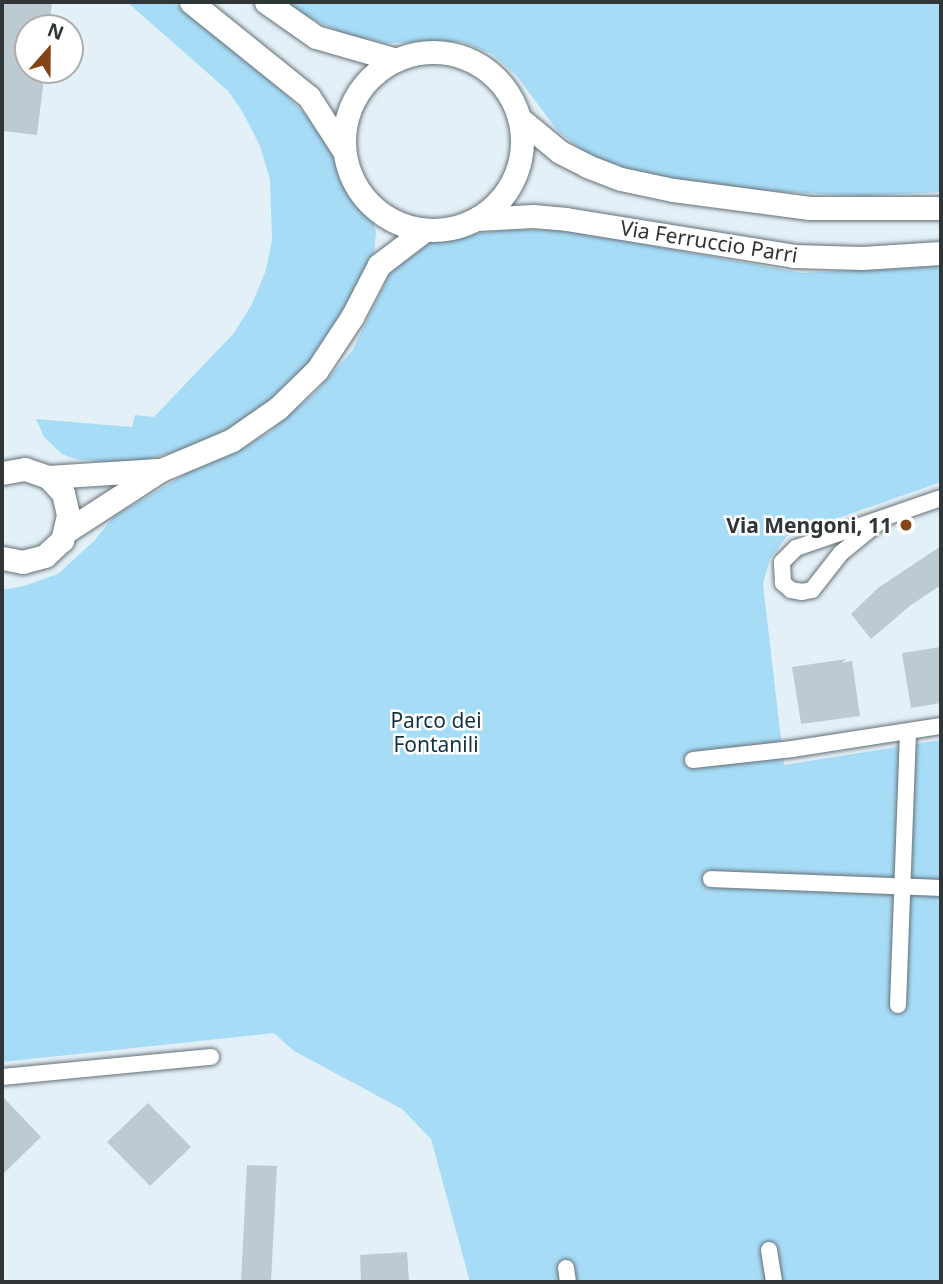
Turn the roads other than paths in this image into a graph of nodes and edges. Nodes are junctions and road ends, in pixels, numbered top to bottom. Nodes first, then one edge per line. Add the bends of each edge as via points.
1 (191, 2) edge
2 (266, 2) edge
3 (396, 60) junction
4 (519, 118) junction
5 (344, 151) junction
6 (941, 208) edge
7 (379, 212) junction
8 (477, 219) junction
9 (425, 230) junction
10 (941, 253) edge
11 (379, 265) junction
12 (161, 470) junction
13 (2, 473) edge
14 (48, 477) junction
15 (941, 498) edge
16 (884, 518) junction
17 (65, 532) junction
18 (4, 561) edge
19 (941, 726) edge
20 (908, 732) junction
21 (693, 760) dead end
22 (711, 879) dead end
23 (903, 887) junction
24 (941, 888) edge
25 (898, 1005) dead end
26 (211, 1057) dead end
27 (2, 1077) edge
28 (769, 1250) dead end
29 (774, 1282) edge

1 - 5 main road, Via Ferruccio Parri via 309,97
2 - 3 main road, Via Ferruccio Parri via 316,37
3 - 4 main road, Via Ferruccio Parri via 439,52 471,61 498,80
3 - 5 main road, Via Ferruccio Parri via 369,79 355,96 344,128
4 - 6 main road, Via Ferruccio Parri via 561,152 587,166 662,188 810,208
4 - 8 main road, Via Ferruccio Parri via 522,141 516,173 502,197
5 - 7 main road, Via Ferruccio Parri via 353,182
7 - 9 main road, Via Ferruccio Parri via 402,225
7 - 11 main road
8 - 9 main road, Via Ferruccio Parri via 457,227
8 - 10 main road, Via Ferruccio Parri via 566,219 794,256
9 - 11 main road
11 - 12 main road via 317,370 278,408 232,440
12 - 14 main road
12 - 17 main road
13 - 14 main road via 25,469
14 - 17 main road via 67,504
15 - 16 street
16 - 16 street via 796,548 782,562 783,583 802,593 812,590 841,553
17 - 18 main road via 40,559
19 - 20 street
20 - 21 street
20 - 23 street
22 - 23 street
23 - 24 street
23 - 25 street
26 - 27 street
28 - 29 street

